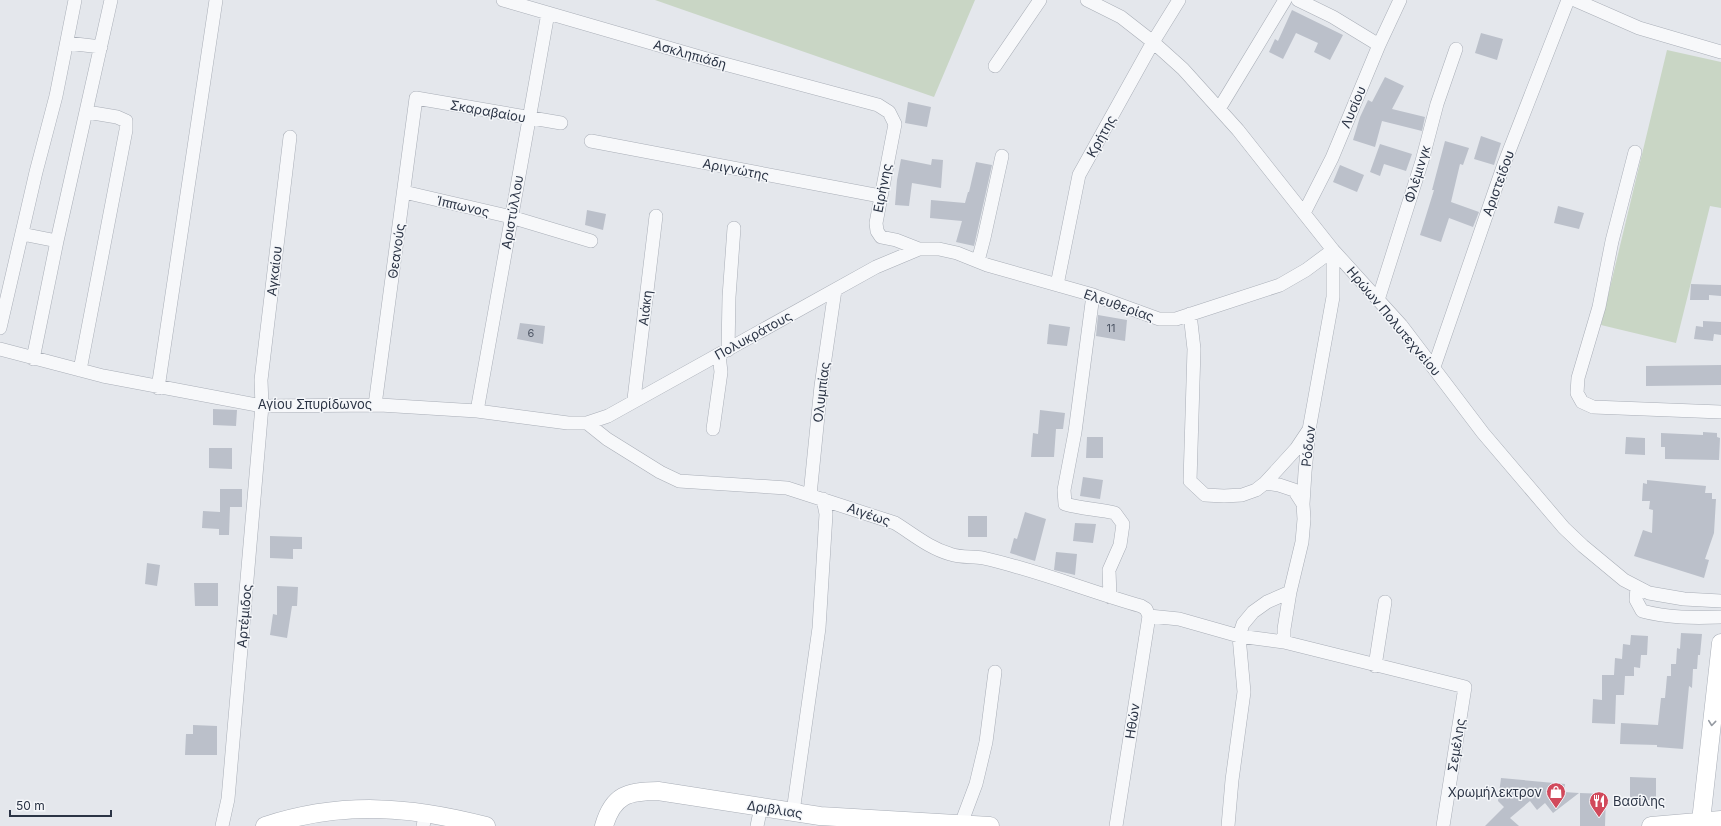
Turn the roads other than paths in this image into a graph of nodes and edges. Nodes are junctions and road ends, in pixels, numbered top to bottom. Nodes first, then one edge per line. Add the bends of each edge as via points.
1 (75, 0) edge
2 (111, 0) edge
3 (216, 0) edge
4 (503, 0) edge
5 (1040, 0) edge
6 (1087, 0) edge
7 (1179, 0) edge
8 (1285, 0) edge
9 (1298, 0) edge
10 (1400, 0) edge
11 (1568, 0) edge
12 (1575, 0) edge
13 (548, 13) junction
14 (1153, 42) junction
15 (67, 43) junction
16 (1379, 45) junction
17 (101, 47) junction
18 (1456, 49) dead end
19 (1721, 52) edge
20 (995, 66) dead end
21 (416, 98) joint
22 (878, 105) joint
23 (1219, 110) junction
24 (87, 112) junction
25 (529, 118) junction
26 (561, 123) dead end
27 (290, 137) dead end
28 (591, 140) dead end
29 (1634, 152) dead end
30 (1002, 156) dead end
31 (404, 192) junction
32 (880, 196) junction
33 (1304, 213) junction
34 (656, 216) dead end
35 (511, 218) junction
36 (734, 228) dead end
37 (22, 234) junction
38 (57, 241) junction
39 (591, 241) dead end
40 (919, 249) junction
41 (1334, 250) junction
42 (978, 261) junction
43 (1056, 285) junction
44 (835, 290) junction
45 (1093, 295) junction
46 (1378, 300) junction
47 (1190, 314) junction
48 (0, 328) edge
49 (0, 349) edge
50 (723, 352) junction
51 (33, 359) junction
52 (1434, 367) junction
53 (80, 370) junction
54 (158, 388) junction
55 (634, 399) junction
56 (375, 405) junction
57 (262, 406) junction
58 (477, 411) junction
59 (1721, 412) edge
60 (588, 423) junction
61 (713, 430) dead end
62 (1309, 430) junction
63 (1265, 483) junction
64 (810, 495) junction
65 (822, 499) junction
66 (1303, 504) junction
67 (1637, 587) junction
68 (1290, 592) junction
69 (1110, 597) junction
70 (1721, 601) edge
71 (1385, 602) dead end
72 (1148, 616) junction
73 (1721, 617) edge
74 (1239, 636) junction
75 (1284, 642) junction
76 (1721, 643) edge
77 (1375, 666) junction
78 (995, 672) dead end
79 (761, 807) junction
80 (794, 812) junction
81 (425, 819) edge
82 (1721, 820) edge
83 (1701, 821) junction
84 (961, 824) junction
85 (222, 826) edge
86 (265, 826) edge
87 (486, 826) edge
88 (604, 826) edge
89 (757, 826) edge
90 (990, 826) edge
91 (1116, 826) edge
92 (1228, 826) edge
93 (1443, 826) edge
94 (1651, 826) edge

1 - 15 street
2 - 17 street
3 - 54 street
4 - 13 street, Ασκληπιάδη
5 - 20 street
6 - 14 street, Ηρώων Πολυτεχνείου via 1120,17
7 - 14 street, Κρήτης
8 - 23 street
9 - 16 street via 1333,17
10 - 16 street, Λυσίου
11 - 52 street, Αριστείδου via 1504,164
12 - 19 street via 1639,28
13 - 22 street, Ασκληπιάδη
13 - 25 street, Αριστύλλου
14 - 23 street, Ηρώων Πολυτεχνείου via 1184,69
14 - 43 street, Κρήτης via 1079,175
15 - 17 street
15 - 37 street
16 - 33 street, Λυσίου via 1332,158
17 - 24 street
18 - 46 street, Φλέμινγκ
21 - 25 street, Σκαραβαίου
21 - 31 street, Θεανούς
22 - 32 street, Ειρήνης via 889,112 895,124
23 - 33 street, Ηρώων Πολυτεχνείου
24 - 38 street
24 - 53 street via 126,121 126,130
25 - 26 street, Σκαραβαίου
25 - 35 street, Αριστύλλου
27 - 57 street, Αγκαίου via 262,380
28 - 32 street, Αριγνώτης
29 - 59 street via 1599,307 1576,393 1582,402 1593,407
30 - 42 street
31 - 35 street, Ίππωνος
31 - 56 street, Θεανούς
32 - 40 street, Ειρήνης via 876,223 881,237
33 - 41 street, Ηρώων Πολυτεχνείου
34 - 55 street, Αιάκη
35 - 39 street, Ίππωνος
35 - 58 street, Αριστύλλου
36 - 50 street via 730,297
37 - 38 street
37 - 48 street
38 - 51 street
40 - 42 street, Ελευθερίας via 939,249
40 - 44 street, Πολυκράτους via 876,266
41 - 46 street, Ηρώων Πολυτεχνείου
41 - 47 street, Ελευθερίας via 1280,285
41 - 62 street, Ρόδων via 1333,297
42 - 43 street, Ελευθερίας
43 - 45 street, Ελευθερίας
44 - 50 street, Πολυκράτους
44 - 64 street, Ολυμπίας via 821,386
45 - 47 street, Ελευθερίας via 1158,318 1176,319
45 - 69 street via 1075,432 1064,490 1065,504 1079,509 1115,513 1122,524 1120,545 1109,570
46 - 52 street, Ηρώων Πολυτεχνείου
47 - 63 street via 1194,349 1190,481 1205,495 1224,496 1256,490
49 - 51 street, Αγίου Σπυρίδωνος
50 - 55 street, Πολυκράτους
50 - 61 street
51 - 53 street, Αγίου Σπυρίδωνος
52 - 67 street, Ηρώων Πολυτεχνείου via 1483,433 1564,528 1624,580
53 - 54 street, Αγίου Σπυρίδωνος
54 - 57 street, Αγίου Σπυρίδωνος
55 - 60 street, Πολυκράτους via 608,416
56 - 57 street, Αγίου Σπυρίδωνος
56 - 58 street, Αγίου Σπυρίδωνος
57 - 85 street, Αρτέμιδος via 228,799
58 - 60 street, Αγίου Σπυρίδωνος via 568,423
60 - 64 street, Αιγέως via 607,439 679,481 778,486
62 - 63 street via 1296,450
62 - 66 street, Ρόδων
63 - 66 street via 1294,490
64 - 65 street, Αιγέως
65 - 69 street, Αιγέως via 895,523 921,541 951,555 982,558 1035,572
65 - 80 street via 826,514 819,628
66 - 68 street, Ρόδων via 1302,542
67 - 70 street, Ηρώων Πολυτεχνείου via 1649,593 1677,598
67 - 73 street via 1636,600 1642,611 1658,616
68 - 74 street via 1267,602 1253,612 1242,624
68 - 75 street, Ρόδων
69 - 72 street, Αιγέως via 1141,606 1146,609
71 - 77 street
72 - 74 street via 1179,619
72 - 91 street, Ηθών
74 - 75 street
74 - 92 street via 1244,692
75 - 77 street
76 -> 83 street
77 - 93 street, Σεμέλης via 1465,687
78 - 84 street via 986,742 976,784
79 - 80 street, Δριβλιας
79 - 88 street, Δριβλιας via 658,791 640,791 626,794 616,802 610,808
79 - 89 street
80 - 84 street, Δριβλιας via 820,816
81 - 86 street via 377,808 327,811
81 - 87 street via 460,819
82 - 83 street
83 - 94 street
84 - 90 street, Δριβλιας

